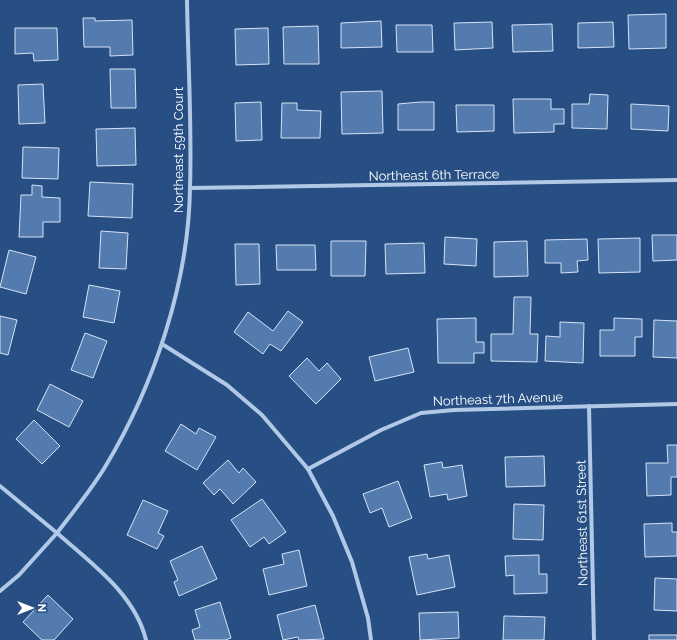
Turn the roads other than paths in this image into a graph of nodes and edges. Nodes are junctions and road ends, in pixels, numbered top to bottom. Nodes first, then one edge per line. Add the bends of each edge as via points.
1 (187, 0) edge
2 (677, 180) edge
3 (190, 188) junction
4 (162, 344) junction
5 (677, 404) edge
6 (589, 406) junction
7 (308, 469) junction
8 (0, 486) edge
9 (57, 533) junction
10 (0, 591) edge
11 (146, 640) edge
12 (370, 640) edge
13 (594, 640) edge

1 - 3 street, Northeast 59th Court
2 - 3 street, Northeast 6th Terrace
3 - 4 street, Northeast 59th Court via 186,239 176,294
4 - 7 street via 238,395 262,415
4 - 9 street, Northeast 59th Court via 140,399 104,468
5 - 6 street, Northeast 7th Avenue
6 - 7 street, Northeast 7th Avenue via 420,413 381,430
6 - 13 street, Northeast 61st Street
7 - 12 street via 333,516 352,562 368,618
8 - 9 street
9 - 10 street, Northeast 59th Court via 19,575
9 - 11 street via 105,576 131,604 143,627

